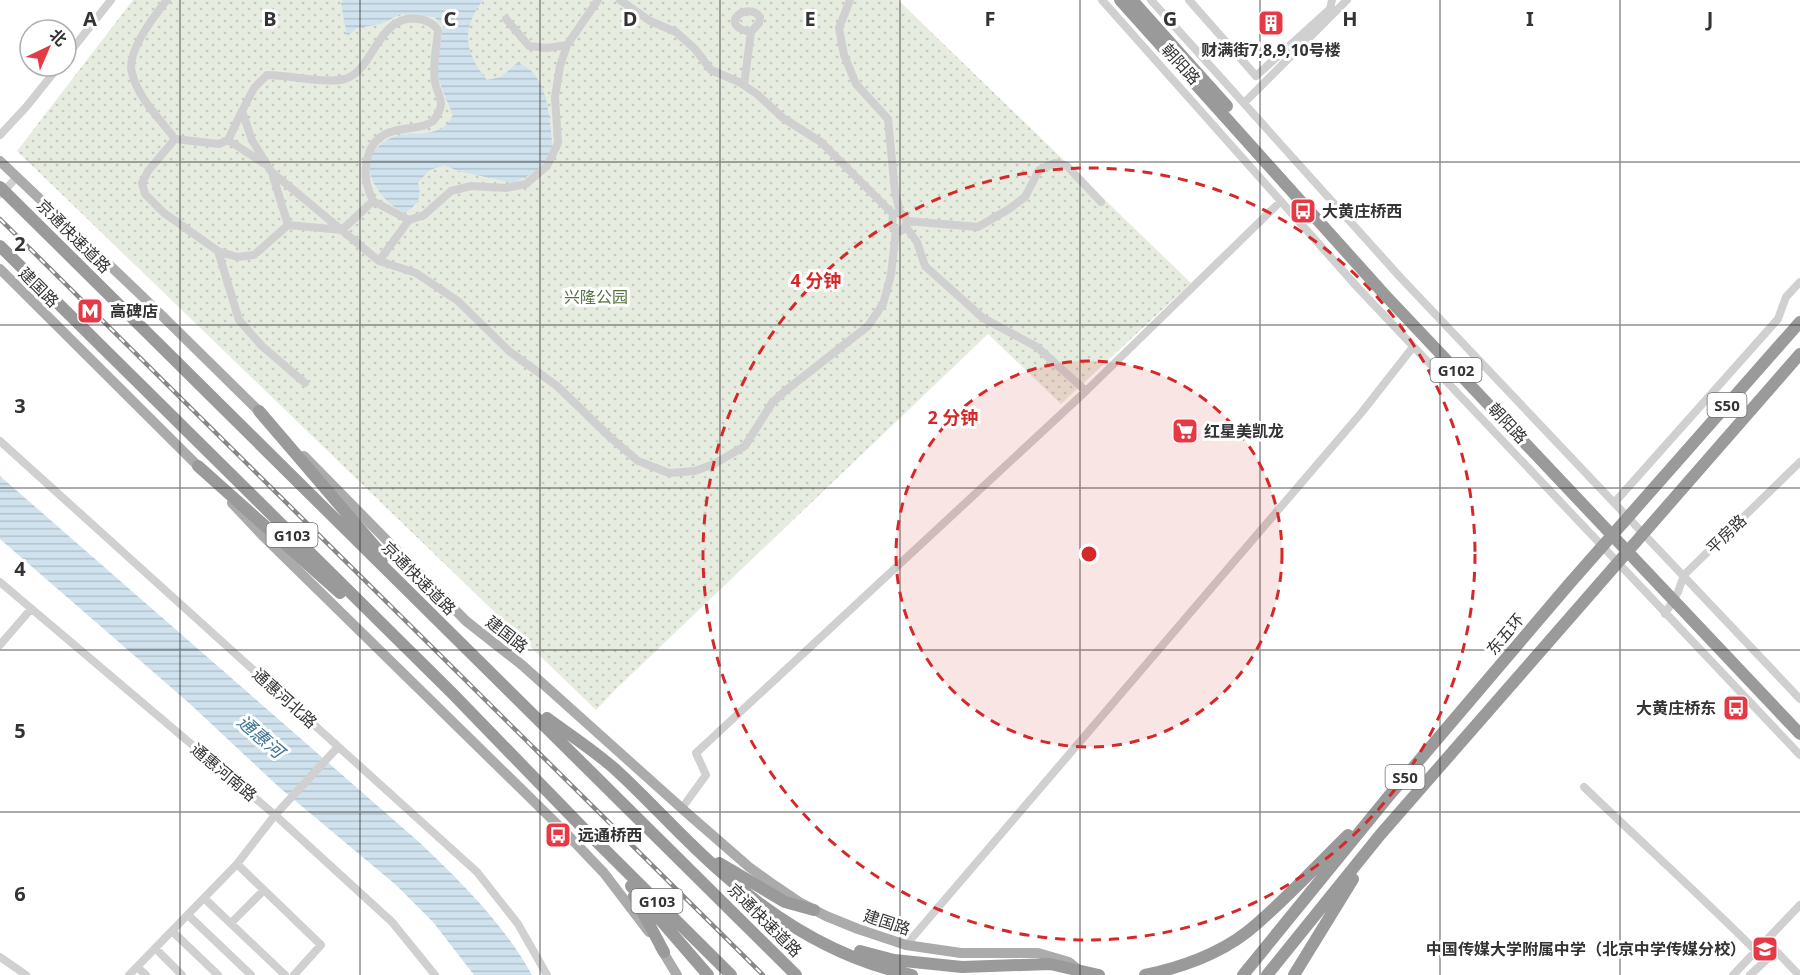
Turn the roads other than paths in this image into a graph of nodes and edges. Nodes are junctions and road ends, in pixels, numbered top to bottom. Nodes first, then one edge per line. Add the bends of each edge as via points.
1 (111, 0) edge
2 (166, 0) edge
3 (598, 0) edge
4 (620, 0) edge
5 (850, 0) edge
6 (1102, 0) edge
7 (1120, 0) edge
8 (1131, 0) edge
9 (1151, 0) edge
10 (1189, 0) edge
11 (1332, 0) edge
12 (1347, 0) edge
13 (506, 19) dead end
14 (751, 32) dead end
15 (78, 42) edge
16 (567, 45) junction
17 (49, 78) edge
18 (744, 85) junction
19 (1244, 103) junction
20 (242, 111) junction
21 (0, 135) edge
22 (175, 139) junction
23 (228, 140) junction
24 (0, 161) edge
25 (270, 169) junction
26 (17, 177) junction
27 (0, 187) edge
28 (0, 195) edge
29 (373, 201) junction
30 (1281, 201) junction
31 (1101, 202) dead end
32 (896, 214) junction
33 (410, 220) junction
34 (907, 224) junction
35 (288, 225) junction
36 (342, 230) junction
37 (896, 230) junction
38 (0, 246) edge
39 (218, 251) junction
40 (379, 261) junction
41 (0, 269) edge
42 (1800, 282) edge
43 (1800, 322) edge
44 (1413, 347) junction
45 (1800, 354) edge
46 (305, 383) dead end
47 (1086, 391) junction
48 (259, 411) junction
49 (0, 441) edge
50 (1800, 462) edge
51 (198, 466) junction
52 (1615, 502) junction
53 (1684, 575) junction
54 (0, 582) edge
55 (1676, 596) junction
56 (31, 609) junction
57 (1665, 614) junction
58 (441, 624) junction
59 (0, 645) edge
60 (511, 692) junction
61 (452, 693) junction
62 (1800, 699) edge
63 (1800, 722) edge
64 (1800, 734) edge
65 (336, 750) junction
66 (1800, 755) edge
67 (1584, 787) dead end
68 (1388, 797) junction
69 (682, 808) junction
70 (275, 815) junction
71 (582, 827) junction
72 (1380, 835) junction
73 (694, 846) junction
74 (237, 864) junction
75 (623, 876) junction
76 (264, 890) junction
77 (204, 898) junction
78 (1800, 905) edge
79 (814, 910) junction
80 (188, 915) junction
81 (231, 923) junction
82 (172, 931) junction
83 (819, 940) junction
84 (906, 945) junction
85 (155, 948) junction
86 (1756, 951) junction
87 (664, 952) junction
88 (0, 957) edge
89 (137, 967) junction
90 (26, 975) edge
91 (129, 975) edge
92 (146, 975) edge
93 (182, 975) edge
94 (218, 975) edge
95 (251, 975) edge
96 (285, 975) edge
97 (294, 975) edge
98 (435, 975) edge
99 (547, 975) edge
100 (677, 975) edge
101 (708, 975) edge
102 (731, 975) edge
103 (796, 975) edge
104 (912, 975) edge
105 (1085, 975) edge
106 (1099, 975) edge
107 (1145, 975) edge
108 (1243, 975) edge
109 (1267, 975) edge
110 (1294, 975) edge
111 (1733, 975) edge
112 (1750, 975) edge
113 (1799, 975) edge

1 - 15 street
2 - 22 street via 144,33 131,72 143,96
3 - 16 street
4 - 18 street via 650,21 676,32 711,70
5 - 32 street via 839,28 844,55 856,84 888,119
6 - 30 street, 朝阳路
7 - 55 highway, 朝阳路 / G102 via 1384,294
8 - 55 highway, 朝阳路 / G102 via 1390,288
9 - 19 street, 朝阳路
10 - 11 street via 1256,76 1330,9
12 - 19 street
13 - 16 street via 529,46
14 - 18 street
16 - 33 street via 555,97 558,143 547,166 526,184 506,188 471,186 451,191 424,215
17 - 21 street
18 - 32 street via 783,118 821,142
19 - 52 street, 朝阳路 via 1400,277
20 - 23 street
20 - 25 street via 252,140
20 - 29 street via 254,88 267,75 333,81 348,78 398,21 409,18 434,25 438,30 434,80 441,105 435,119 384,134 371,147 364,170
22 - 23 street via 219,144
22 - 39 street via 148,171 142,183 145,194 164,213
23 - 25 street
24 - 26 main road, 建国路
25 - 35 street
25 - 36 street
26 - 28 street
26 - 48 main road, 建国路
27 - 58 highway, 京通快速道路 / G103
29 - 33 street
29 - 36 street
30 - 44 street, 朝阳路
30 - 47 street
31 - 34 street via 1067,166 1055,163 1039,170 1025,197 978,227
32 - 34 street via 905,216
32 - 37 street via 892,226
33 - 40 street
34 - 37 street via 902,231
34 - 47 street via 925,266 983,318 1037,347
35 - 36 street
35 - 39 street via 254,255 237,257
36 - 40 street
37 - 40 street via 883,304 868,326 772,403 745,446 695,471 669,473 638,461 557,386 508,351 458,301 416,273
38 - 61 highway, G103
39 - 46 street via 239,320
41 - 51 main road, 建国路
42 - 52 street via 1786,297 1778,319
43 - 68 highway, 东五环 / S50
44 - 57 street, 朝阳路
44 - 84 street via 1362,412
45 - 72 highway, S50
47 - 69 street via 696,753 705,774
48 - 58 highway
48 - 69 main road, 建国路 via 466,621 522,665
49 - 65 street, 通惠河北路
50 - 53 street, 平房路
51 - 61 highway
51 - 87 main road, 建国路 via 264,537 604,873
52 - 53 street, 朝阳路
53 - 55 street, 平房路
53 - 62 street, 朝阳路
54 - 56 street, 通惠河南路
55 - 57 street, 平房路
55 - 63 highway, 朝阳路 / G102
55 - 64 highway, 朝阳路 / G102
56 - 59 street
56 - 70 street, 通惠河南路
57 - 66 street, 朝阳路
58 - 60 highway, 京通快速道路 / G103
60 - 73 highway via 615,769
60 - 103 highway, 京通快速道路 / G103
61 - 71 highway, G103
65 - 70 street
65 - 99 street, 通惠河北路 via 477,872 518,924
67 - 86 street
68 - 107 highway via 1246,932 1209,954
68 - 108 highway, 东五环 / S50
69 - 79 main road, 建国路 via 749,867
70 - 74 street
70 - 98 street, 通惠河南路 via 392,922
71 - 75 highway
71 - 102 highway, G103
72 - 109 highway, S50
72 - 110 highway
73 - 79 highway via 785,902
73 - 83 highway via 751,898
74 - 76 street
74 - 77 street
75 - 87 highway
75 - 101 highway
76 - 81 street
76 - 97 street via 321,945
77 - 80 street
77 - 81 street
78 - 86 street
79 - 84 main road, 建国路
80 - 82 street
80 - 95 street
81 - 96 street
82 - 85 street
82 - 94 street
83 - 104 highway
83 - 106 highway via 894,960 962,967 1050,964
84 - 105 main road, 建国路 via 961,953 1038,953 1069,962
85 - 89 street
85 - 93 street
86 - 111 street
87 - 100 main road, 建国路
88 - 90 street
89 - 91 street
89 - 92 street
112 - 113 street via 1776,951

